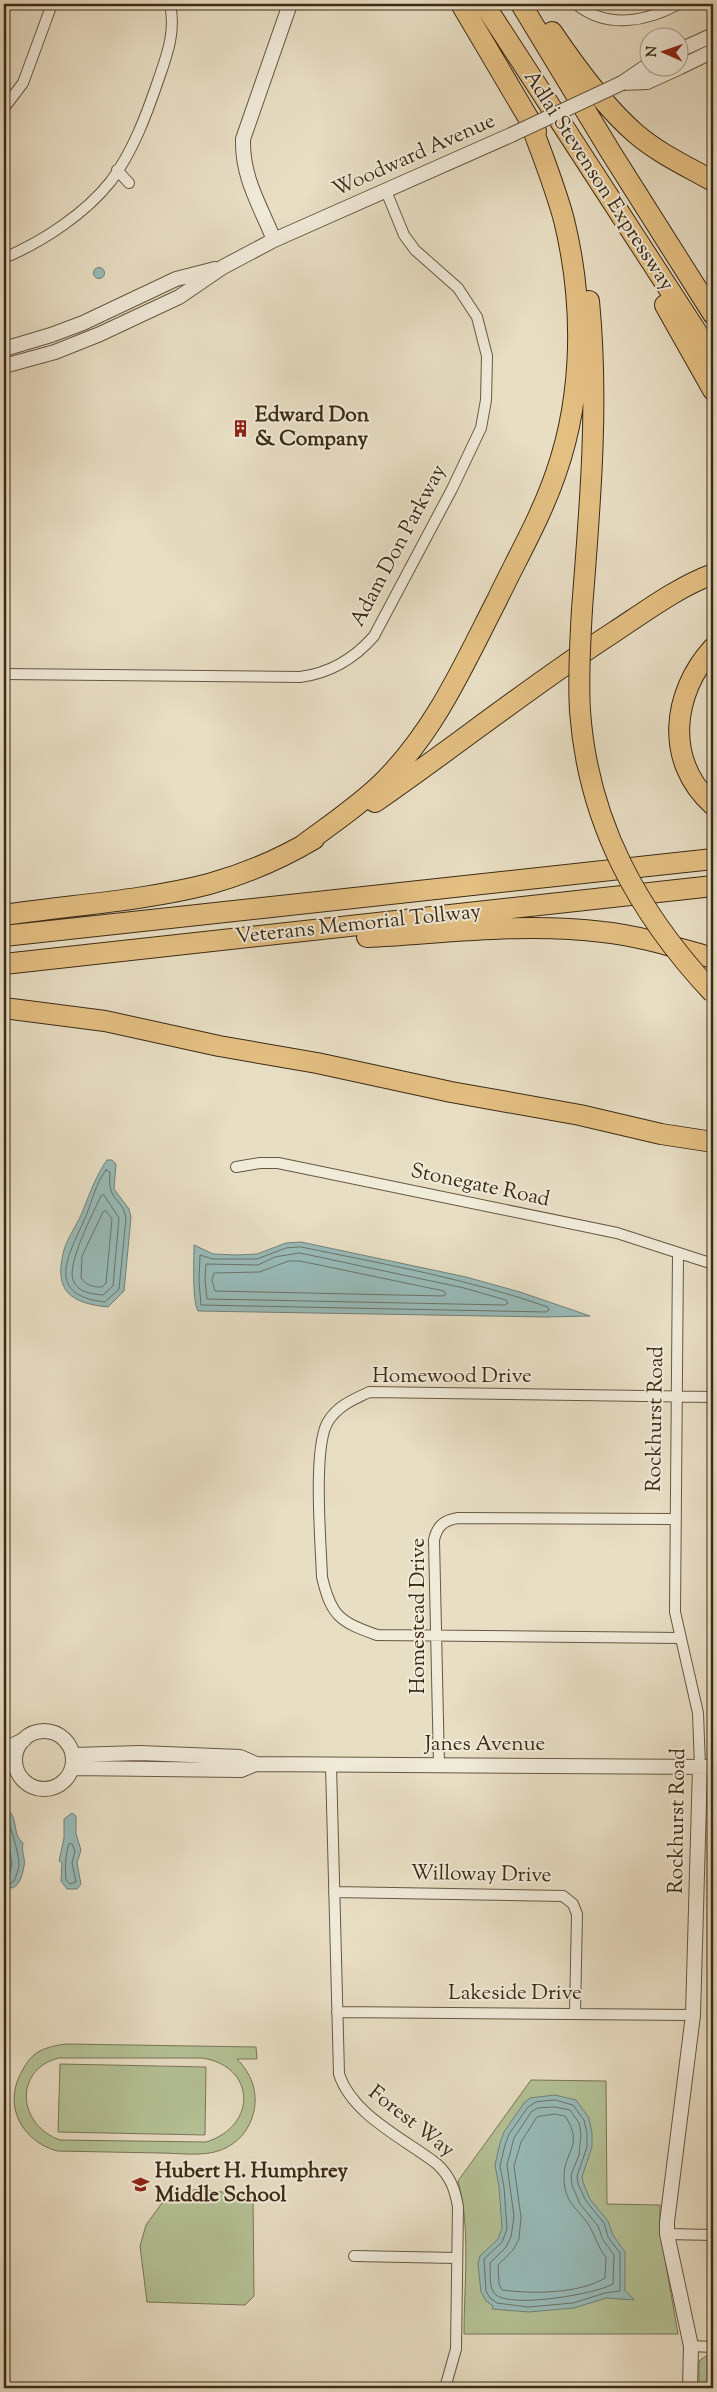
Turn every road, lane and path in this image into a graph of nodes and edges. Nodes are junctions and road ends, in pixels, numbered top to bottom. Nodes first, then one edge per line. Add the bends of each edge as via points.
1 (52, 4) edge
2 (170, 4) edge
3 (290, 4) edge
4 (461, 4) edge
5 (484, 4) edge
6 (521, 4) edge
7 (532, 4) edge
8 (576, 4) edge
9 (679, 4) edge
10 (713, 35) edge
11 (690, 45) edge
12 (713, 51) edge
13 (690, 62) edge
14 (640, 71) edge
15 (656, 78) edge
16 (622, 84) junction
17 (4, 108) edge
18 (529, 119) junction
19 (585, 162) junction
20 (117, 170) junction
21 (713, 181) edge
22 (129, 183) dead end
23 (386, 191) junction
24 (274, 240) junction
25 (4, 258) edge
26 (223, 267) junction
27 (713, 314) edge
28 (4, 349) edge
29 (713, 358) edge
30 (4, 366) edge
31 (713, 390) edge
32 (713, 574) edge
33 (713, 648) edge
34 (4, 674) edge
35 (713, 805) edge
36 (304, 845) junction
37 (713, 859) edge
38 (713, 886) edge
39 (4, 915) edge
40 (314, 930) junction
41 (4, 936) edge
42 (713, 958) edge
43 (4, 964) edge
44 (713, 993) edge
45 (4, 1008) edge
46 (713, 1142) edge
47 (236, 1167) dead end
48 (678, 1254) junction
49 (713, 1264) edge
50 (676, 1396) junction
51 (713, 1397) edge
52 (675, 1519) junction
53 (436, 1635) junction
54 (681, 1638) junction
55 (24, 1740) junction
56 (4, 1749) edge
57 (73, 1761) junction
58 (331, 1765) junction
59 (439, 1765) junction
60 (707, 1767) edge
61 (4, 1769) edge
62 (20, 1776) junction
63 (334, 1892) junction
64 (337, 2012) junction
65 (575, 2013) junction
66 (693, 2015) junction
67 (667, 2234) junction
68 (713, 2234) edge
69 (354, 2256) dead end
70 (457, 2258) junction
71 (691, 2346) junction
72 (713, 2347) edge
73 (445, 2388) edge
74 (690, 2388) edge

1 - 17 street via 23,83
2 - 20 street via 173,32 169,49 141,128
3 - 24 street via 242,139 242,159 247,178
4 - 18 highway
5 - 19 highway, Adlai Stevenson Expressway
6 - 27 highway, Adlai Stevenson Expressway
7 - 21 highway via 563,48 635,133 664,154
8 - 9 street via 602,17 634,21
10 - 11 street
12 - 13 street, Woodward Avenue
14 - 16 street, Woodward Avenue
15 - 16 street, Woodward Avenue
16 - 23 street, Woodward Avenue, bridge
18 - 36 highway via 564,221 577,299 578,351 574,393 557,470 542,508 461,673 432,723 382,782
18 - 44 highway, bridge via 549,157 572,218 581,250 593,340 593,461 579,671 586,758 601,815 631,884 685,963
19 - 29 highway, Adlai Stevenson Expressway
19 - 31 highway
20 - 22 street
20 - 25 street via 110,182 68,221 46,237
23 - 24 street, Woodward Avenue
23 - 34 street, Adam Don Parkway via 404,235 414,250 458,288 477,317 487,356 486,400 481,428 374,636 347,661 321,673 300,677
24 - 26 street, Woodward Avenue
26 - 28 street, Woodward Avenue via 176,278 83,322
26 - 30 street, Woodward Avenue via 179,298 100,334 55,352
32 - 36 highway via 654,606 572,659 355,816
33 - 35 highway via 691,677 681,705 679,728 682,750 691,775
36 - 39 highway via 209,884
37 - 41 highway, Veterans Memorial Tollway
38 - 40 highway, Veterans Memorial Tollway
40 - 42 highway via 354,938 576,929 643,938
40 - 43 highway, Veterans Memorial Tollway
45 - 46 highway via 105,1022
47 - 48 street, Stonegate Road via 278,1163 617,1233
48 - 49 street, Stonegate Road
48 - 50 street, Rockhurst Road
50 - 51 street, Homewood Drive
50 - 52 street, Rockhurst Road
50 - 53 street, Homewood Drive via 369,1392 341,1405 327,1421 319,1446 322,1577 326,1596 335,1612 349,1625 377,1635
52 - 53 street, Homestead Drive via 450,1519 438,1528 434,1540
52 - 54 street, Rockhurst Road via 675,1612
53 - 54 street, Homewood Drive
53 - 59 street, Homestead Drive
54 - 60 street, Rockhurst Road
55 - 56 street
55 - 57 street via 32,1734 53,1733 69,1745
55 - 62 street via 16,1758
57 - 58 street, Janes Avenue via 241,1770 256,1764
57 - 62 street via 68,1778 52,1788 34,1787
58 - 59 street, Janes Avenue
58 - 63 street, Forest Way
59 - 60 street, Janes Avenue
60 - 66 street, Rockhurst Road
61 - 62 street
63 - 64 street, Forest Way
63 - 65 street, Willoway Drive via 563,1896 573,1904 577,1914
64 - 65 street, Lakeside Drive
64 - 70 street, Forest Way via 338,2066 348,2095 358,2106 438,2164 453,2184 458,2207
65 - 66 street, Lakeside Drive
66 - 67 street, Rockhurst Road via 668,2195
67 - 68 street
67 - 71 street, Rockhurst Road
69 - 70 street
70 - 73 street, Forest Way via 456,2349
71 - 72 street
71 - 74 street, Rockhurst Road

